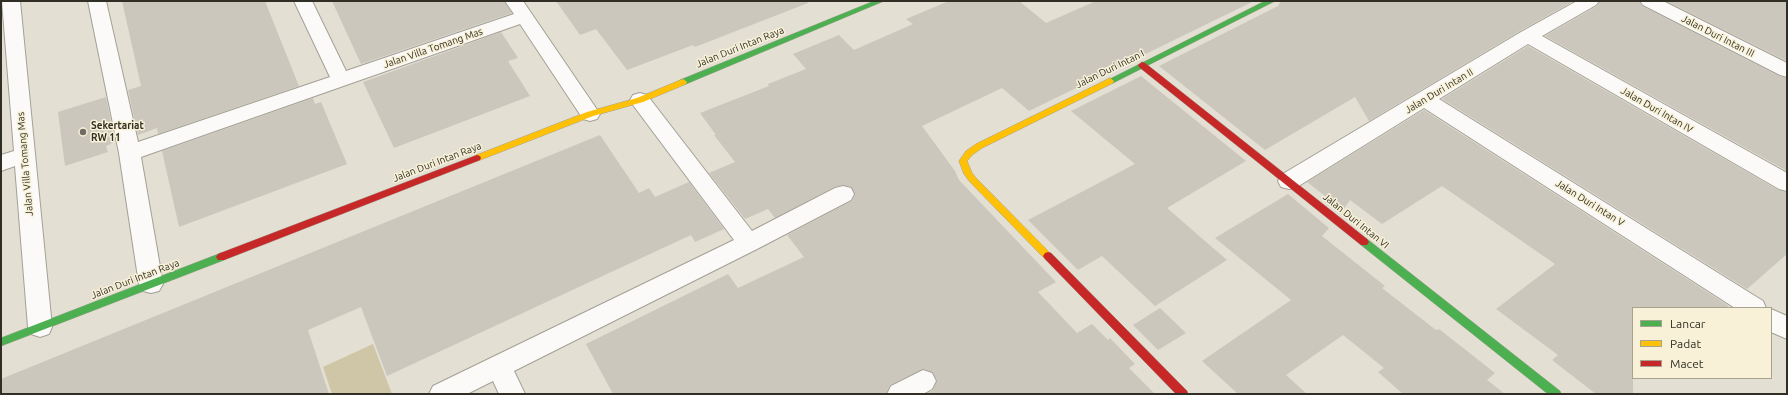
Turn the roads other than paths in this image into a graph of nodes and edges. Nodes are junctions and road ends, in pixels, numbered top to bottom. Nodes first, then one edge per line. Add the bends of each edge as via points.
1 (11, 1) edge
2 (98, 1) edge
3 (303, 1) edge
4 (880, 1) edge
5 (1271, 1) edge
6 (1590, 1) edge
7 (1649, 1) edge
8 (520, 8) edge
9 (1528, 36) junction
10 (1142, 65) junction
11 (1787, 70) edge
12 (341, 80) junction
13 (1426, 99) junction
14 (640, 100) junction
15 (590, 114) junction
16 (130, 153) junction
17 (24, 155) junction
18 (1, 163) edge
19 (1289, 181) junction
20 (1787, 183) edge
21 (843, 194) dead end
22 (749, 243) junction
23 (151, 284) junction
24 (1752, 307) edge
25 (1772, 320) edge
26 (40, 327) junction
27 (1787, 329) edge
28 (1, 342) edge
29 (499, 366) junction
30 (922, 381) dead end
31 (442, 394) edge
32 (512, 394) edge
33 (900, 394) edge
34 (1183, 394) edge
35 (1556, 394) edge

1 - 17 street, Jalan Villa Tomang Mas
2 - 16 street
3 - 12 street
4 - 14 street, Jalan Duri Intan Raya
5 - 10 street, Jalan Duri Intan I
6 - 9 street, Jalan Duri Intan II
7 - 11 street, Jalan Duri Intan III
8 - 12 street, Jalan Villa Tomang Mas
8 - 15 street, Jalan Villa Tomang Mas
9 - 13 street, Jalan Duri Intan II
9 - 20 street, Jalan Duri Intan IV
10 - 19 street, Jalan Duri Intan VI
10 - 34 street, Jalan Duri Intan I via 979,146 969,152 963,161 973,180
12 - 16 street, Jalan Villa Tomang Mas
13 - 19 street, Jalan Duri Intan II
13 - 24 street, Jalan Duri Intan V
14 - 15 street, Jalan Duri Intan Raya
14 - 22 street
15 - 23 street, Jalan Duri Intan Raya
16 - 23 street
17 - 18 street
17 - 26 street, Jalan Villa Tomang Mas
19 - 35 street, Jalan Duri Intan VI
21 - 22 street
22 - 29 street
23 - 26 street, Jalan Duri Intan Raya
25 - 27 street
26 - 28 street, Jalan Duri Intan Raya
29 - 31 street
29 - 32 street
30 - 33 street

